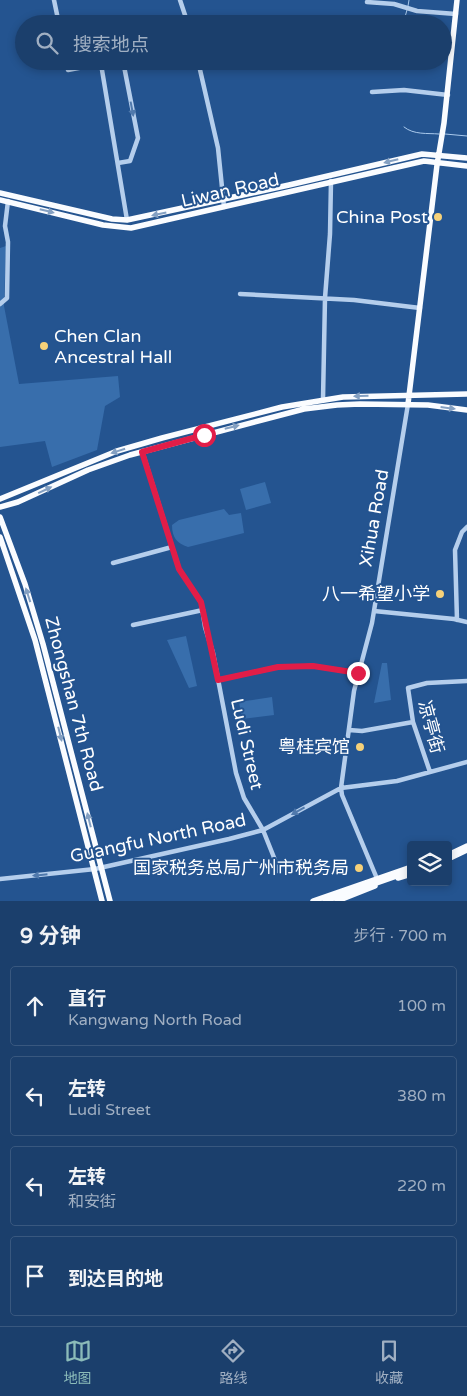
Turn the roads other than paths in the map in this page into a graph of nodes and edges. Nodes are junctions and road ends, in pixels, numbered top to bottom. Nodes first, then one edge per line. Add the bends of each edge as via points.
1 (54, 0) edge
2 (180, 0) edge
3 (458, 0) edge
4 (368, 2) dead end
5 (456, 14) junction
6 (57, 15) edge
7 (185, 15) edge
8 (452, 54) edge
9 (102, 70) edge
10 (125, 70) edge
11 (199, 70) edge
12 (450, 70) edge
13 (372, 92) dead end
14 (448, 95) junction
15 (422, 154) junction
16 (439, 155) junction
17 (467, 158) edge
18 (424, 160) junction
19 (438, 162) junction
20 (118, 163) junction
21 (467, 166) edge
22 (332, 181) junction
23 (0, 193) edge
24 (0, 200) edge
25 (223, 200) junction
26 (8, 202) junction
27 (224, 207) junction
28 (127, 220) junction
29 (240, 294) dead end
30 (325, 298) junction
31 (0, 304) edge
32 (420, 308) junction
33 (467, 394) edge
34 (392, 395) junction
35 (410, 395) junction
36 (323, 399) junction
37 (392, 404) junction
38 (408, 404) junction
39 (467, 410) edge
40 (142, 452) junction
41 (0, 499) edge
42 (0, 507) edge
43 (0, 517) edge
44 (467, 526) edge
45 (0, 537) edge
46 (172, 547) junction
47 (3, 554) edge
48 (112, 563) dead end
49 (203, 610) junction
50 (374, 611) junction
51 (457, 620) junction
52 (467, 622) edge
53 (133, 625) dead end
54 (358, 673) junction
55 (218, 680) junction
56 (467, 681) edge
57 (414, 722) junction
58 (348, 730) junction
59 (467, 762) edge
60 (430, 772) junction
61 (340, 788) junction
62 (262, 830) junction
63 (467, 850) edge
64 (452, 855) edge
65 (452, 859) edge
66 (98, 868) junction
67 (407, 870) edge
68 (407, 870) edge
69 (277, 872) dead end
70 (407, 875) edge
71 (376, 878) junction
72 (0, 879) edge
73 (380, 884) junction
74 (102, 901) edge
75 (110, 901) edge
76 (313, 901) edge
77 (325, 901) edge
78 (337, 901) edge

1 - 6 street
2 - 7 street
3 - 5 main road
4 - 5 street
5 - 8 main road
9 - 20 street
10 -> 20 street via 138,138 130,161
11 - 25 street via 216,141
12 - 14 main road
13 - 14 street via 404,90
14 - 16 main road, Xihua Road
15 - 16 main road, Liwan Road
15 - 18 main road
15 -> 25 main road, Liwan Road
16 - 17 main road, Liwan Road
16 - 19 main road, Xihua Road
18 - 19 main road, Liwan Road
18 - 22 main road, Liwan Road
19 - 21 main road, Liwan Road
19 - 32 main road, Xihua Road
20 - 28 street
22 - 27 main road, Liwan Road
22 - 30 street
23 - 28 main road, Liwan Road
24 - 26 main road, Liwan Road
25 - 27 street
25 -> 28 main road, Liwan Road
26 -> 27 main road, Liwan Road via 123,228
26 - 31 street via 5,226 8,242 7,298
29 - 30 street
30 - 32 street
30 - 36 street
32 - 35 main road, Xihua Road
33 - 35 main road
34 - 35 main road
34 -> 36 main road
34 - 37 street via 396,399
35 - 38 main road, Xihua Road
36 -> 41 main road via 130,447
37 - 38 main road
40 -> 37 main road via 304,409 346,404
38 -> 39 main road
38 - 50 street, Xihua Road
42 -> 40 main road via 31,497 98,466
40 - 46 street, Ludi Street
66 -> 43 main road, Zhongshan 7th Road via 43,644
44 - 51 street via 454,550
45 - 47 main road, Zhongshan 7th Road
46 - 48 street
46 - 49 street, Ludi Street via 179,569
47 -> 66 main road, Zhongshan 7th Road via 35,640
49 - 53 street
49 - 55 street, Ludi Street
50 - 51 street
50 - 54 street, Xihua Road
51 - 52 street
54 - 55 street via 313,666 278,667
54 - 58 street, Xihua Road
55 - 62 street, Ludi Street via 236,773 244,798
56 - 57 street, 凉亭街 via 427,683 408,688
57 - 58 street via 362,731
57 - 60 street, 凉亭街
58 - 61 street, Xihua Road
59 - 60 street
60 - 61 street via 397,781
61 -> 62 street, Guangfu North Road
61 - 71 street, Xihua Road
62 - 66 street, Guangfu North Road
62 - 69 street, Ludi Street
63 - 64 main road
63 - 65 main road
66 -> 72 street, Guangfu North Road
66 - 74 main road, Zhongshan 7th Road
66 - 75 main road, Zhongshan 7th Road
67 - 71 main road
68 - 77 main road, bridge
70 - 73 main road
71 - 73 street, Xihua Road
71 - 76 main road
73 - 78 main road

